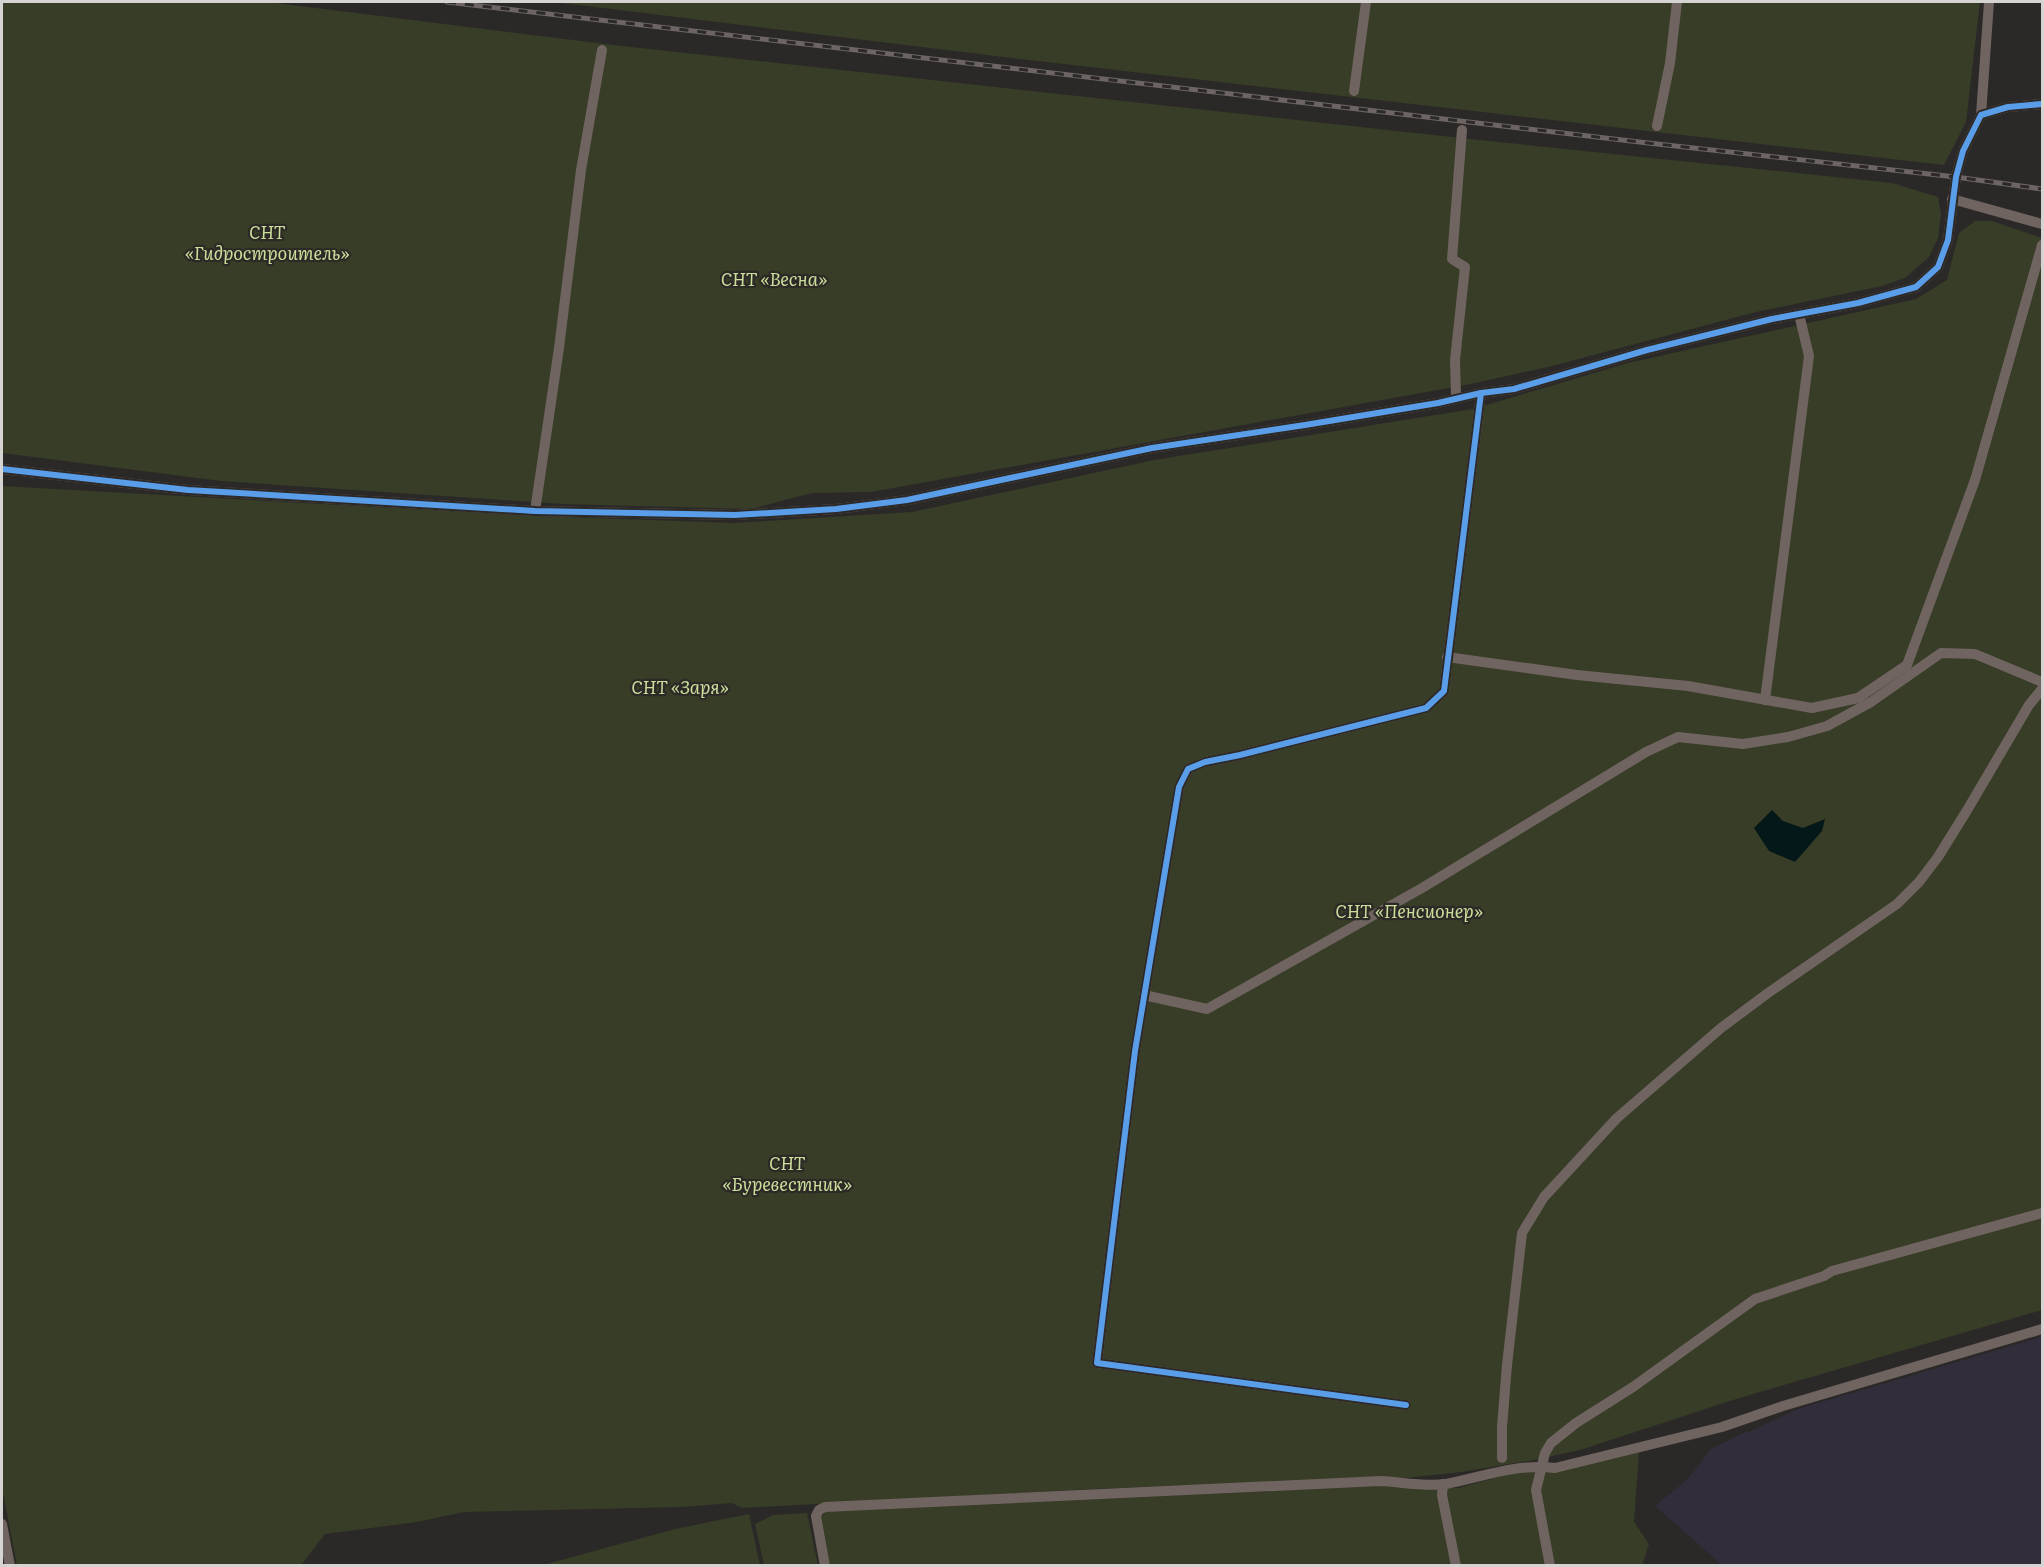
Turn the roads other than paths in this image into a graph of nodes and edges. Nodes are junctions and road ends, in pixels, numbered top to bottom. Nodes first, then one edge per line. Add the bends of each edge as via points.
1 (1366, 2) edge
2 (1677, 2) edge
3 (1989, 2) edge
4 (602, 50) dead end
5 (1353, 91) dead end
6 (2043, 104) edge
7 (1981, 115) junction
8 (1657, 126) dead end
9 (1462, 130) dead end
10 (1952, 199) junction
11 (2043, 224) edge
12 (2043, 245) edge
13 (1799, 314) junction
14 (1481, 393) junction
15 (1456, 397) junction
16 (2, 469) edge
17 (535, 511) junction
18 (1447, 657) junction
19 (2043, 682) edge
20 (2043, 689) edge
21 (1765, 700) junction
22 (1144, 994) junction
23 (2043, 1213) edge
24 (2043, 1329) edge
25 (1406, 1405) dead end
26 (1502, 1458) dead end
27 (1541, 1466) junction
28 (1443, 1484) junction
29 (2, 1524) edge
30 (10, 1566) edge
31 (825, 1566) edge
32 (1456, 1566) edge
33 (1550, 1566) edge

1 - 5 street
2 - 8 street
3 - 7 street
4 - 17 street via 581,170
6 - 7 street via 2008,107
7 - 10 street via 1964,151
9 - 15 street via 1452,259 1465,267 1455,360
10 - 11 street
10 - 13 street via 1948,240 1938,267 1916,287
12 - 21 street via 1975,480 1907,665 1858,698 1812,708
13 - 14 street via 1647,350 1514,389
13 - 21 street via 1809,356
14 - 15 street
14 - 18 street
15 - 17 street via 1152,448 907,500 846,508 735,515
16 - 17 street via 188,489
18 - 21 street via 1688,686
18 - 22 street via 1444,691 1426,708 1188,769 1179,787
19 - 22 street via 1975,654 1941,652 1871,702 1827,726 1743,744 1678,737 1646,752 1422,888 1207,1009
20 - 26 street via 2029,705 1919,882 1897,904 1721,1028 1617,1118 1544,1197 1522,1233
22 - 25 street via 1097,1363
23 - 27 street via 1832,1271 1755,1299 1576,1423 1551,1443
24 - 27 street via 1722,1427 1555,1468
27 - 28 street
27 - 33 street via 1536,1490
28 - 31 street via 1381,1482 825,1508 816,1516
28 - 32 street
29 - 30 street

